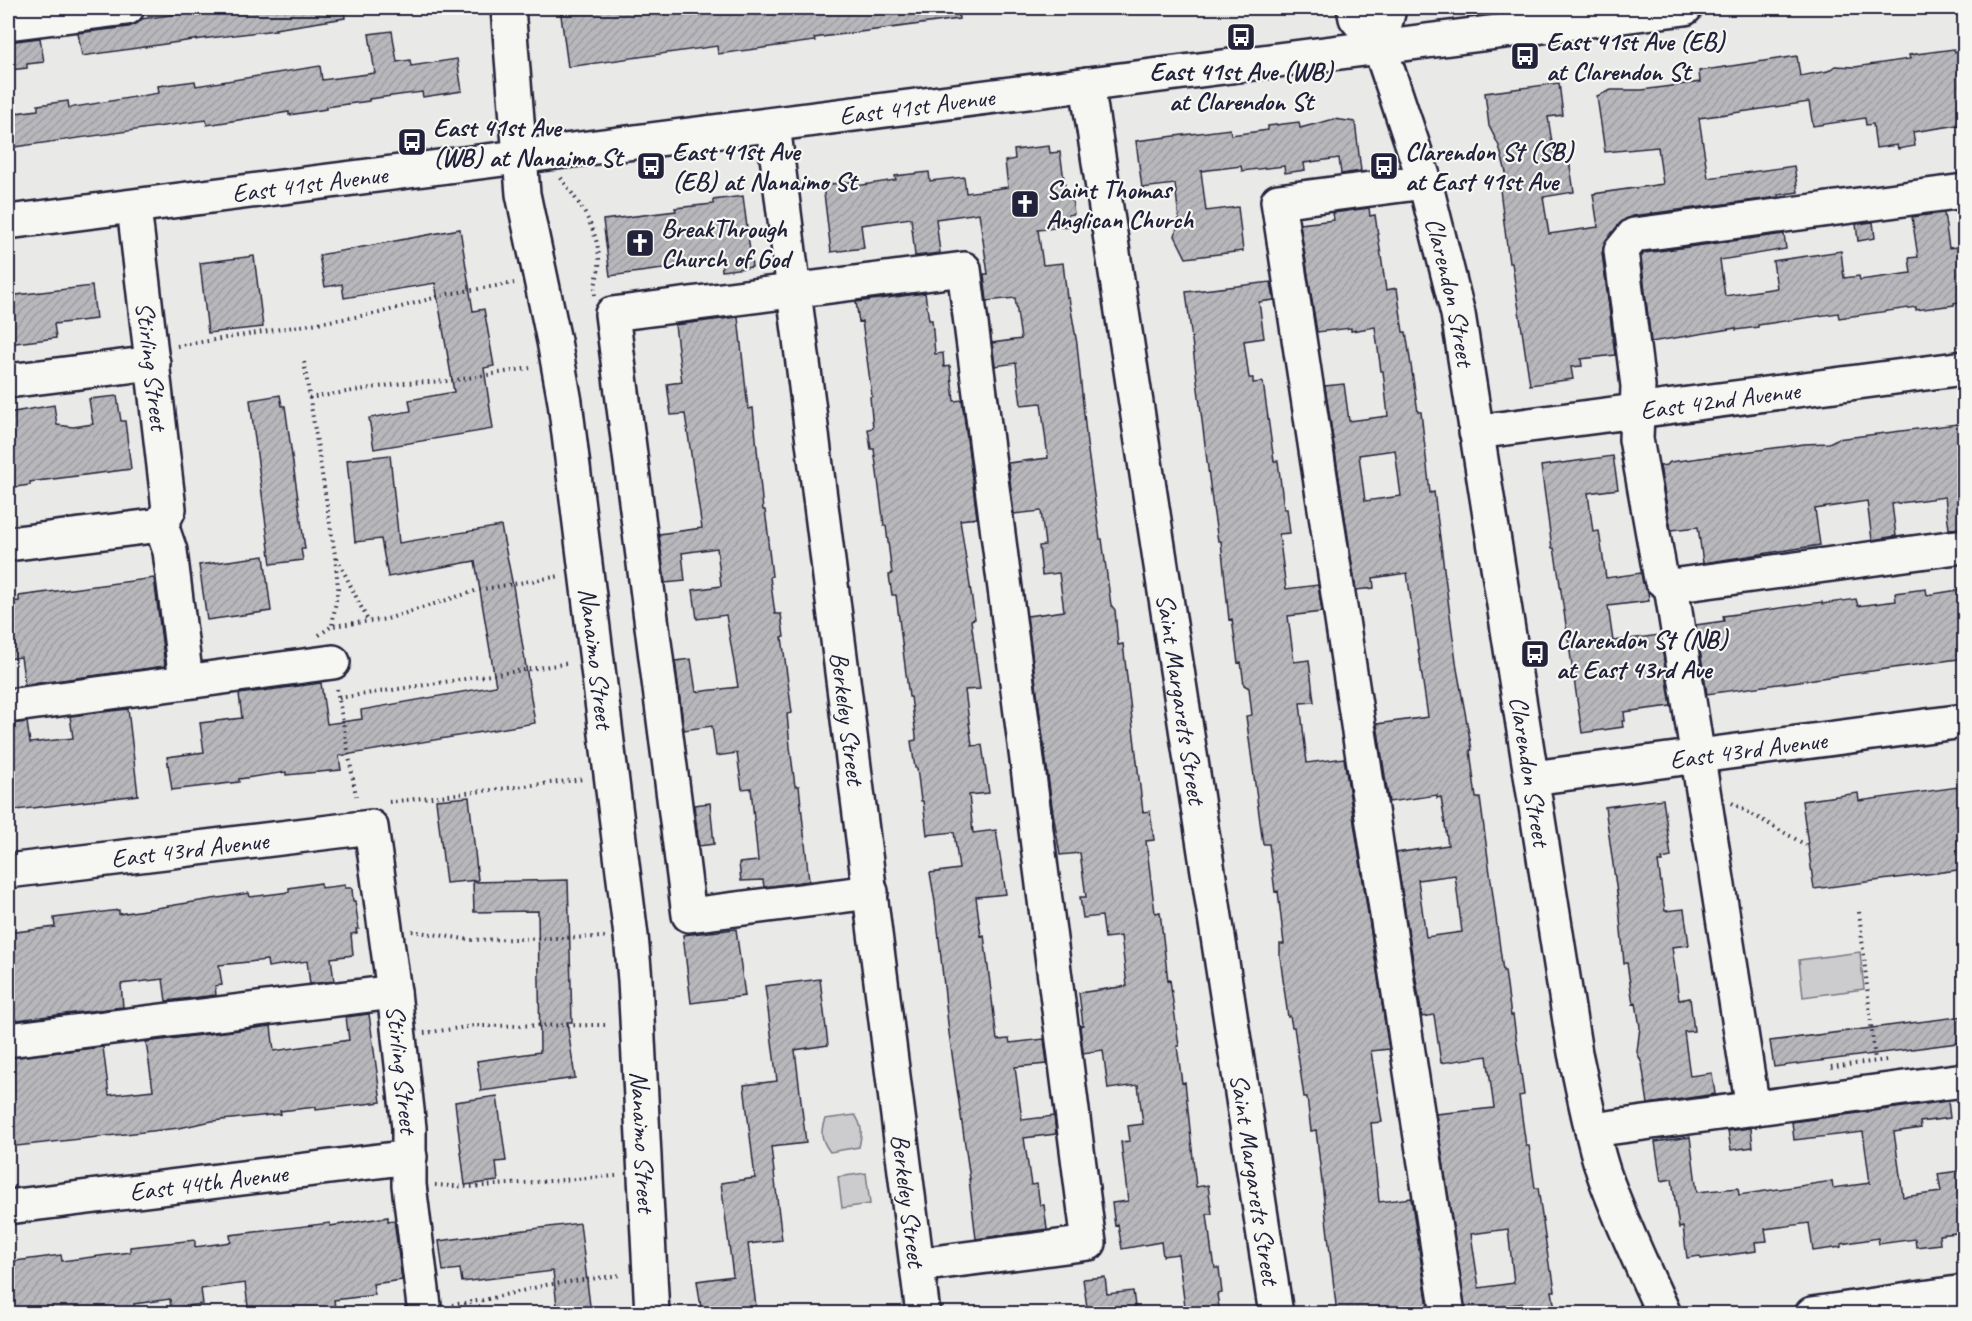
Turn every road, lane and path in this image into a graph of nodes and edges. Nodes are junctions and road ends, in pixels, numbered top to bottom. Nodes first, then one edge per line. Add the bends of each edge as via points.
1 (127, 8) edge
2 (508, 8) edge
3 (1354, 8) edge
4 (1386, 8) edge
5 (1685, 8) edge
6 (8, 24) edge
7 (1379, 45) junction
8 (1087, 84) junction
9 (773, 125) junction
10 (520, 156) junction
11 (561, 178) dead end
12 (1425, 182) junction
13 (1965, 191) edge
14 (134, 207) junction
15 (8, 222) edge
16 (514, 283) dead end
17 (794, 291) junction
18 (612, 314) junction
19 (165, 354) junction
20 (303, 362) dead end
21 (530, 368) dead end
22 (1965, 368) edge
23 (8, 381) edge
24 (309, 398) junction
25 (1637, 412) junction
26 (1476, 432) junction
27 (161, 525) junction
28 (8, 544) edge
29 (1965, 546) edge
30 (335, 555) junction
31 (560, 576) dead end
32 (1671, 586) junction
33 (368, 621) junction
34 (332, 626) junction
35 (333, 662) joint
36 (570, 663) dead end
37 (295, 667) junction
38 (186, 681) junction
39 (339, 698) junction
40 (8, 706) edge
41 (1965, 721) edge
42 (1700, 767) junction
43 (1532, 778) junction
44 (584, 779) dead end
45 (356, 796) dead end
46 (380, 814) junction
47 (1806, 845) dead end
48 (8, 871) edge
49 (871, 892) junction
50 (1859, 912) dead end
51 (405, 930) dead end
52 (610, 937) dead end
53 (394, 992) junction
54 (608, 1025) dead end
55 (418, 1034) dead end
56 (8, 1040) edge
57 (1887, 1060) dead end
58 (1875, 1061) junction
59 (1821, 1069) dead end
60 (1965, 1080) edge
61 (1753, 1110) junction
62 (1592, 1130) junction
63 (410, 1156) junction
64 (616, 1176) dead end
65 (428, 1185) dead end
66 (8, 1207) edge
67 (918, 1265) junction
68 (620, 1275) dead end
69 (1965, 1292) edge
70 (438, 1309) edge
71 (652, 1314) edge
72 (923, 1314) edge
73 (1276, 1314) edge
74 (1448, 1314) edge
75 (1664, 1314) edge
76 (1812, 1314) edge

1 - 6 street
2 - 10 street, Nanaimo Street
3 - 7 street, Clarendon Street via 1356,18
4 - 7 street
5 - 7 street, East 41st Avenue
7 - 8 street, East 41st Avenue
7 - 12 street, Clarendon Street
8 - 9 street, East 41st Avenue
8 - 73 street, Saint Margarets Street
9 - 10 street, East 41st Avenue
9 - 17 street, Berkeley Street
10 - 14 street, East 41st Avenue
10 - 71 street, Nanaimo Street via 523,194 565,402 631,936
11 - 18 path via 589,218 599,266 594,292 597,302
12 - 26 street, Clarendon Street via 1458,314
12 - 74 street via 1278,201
13 - 25 street via 1634,235 1621,251 1638,386
14 - 15 street, East 41st Avenue
14 - 19 street, Stirling Street
16 - 19 path
17 - 18 street
17 - 49 street, Berkeley Street
17 - 67 street via 964,269 1083,1195 1089,1243
18 - 49 street via 689,915
19 - 23 street
19 - 27 street, Stirling Street via 169,509
20 - 24 path
21 - 24 path
22 - 25 street, East 42nd Avenue
24 - 30 path
25 - 26 street, East 42nd Avenue
25 - 32 street via 1636,439 1661,579
26 - 43 street, Clarendon Street
27 - 28 street
27 - 38 street via 170,551
29 - 32 street
30 - 33 path
30 - 34 path via 338,588
31 - 33 path via 478,590 387,619
32 - 42 street
33 - 34 path
34 - 37 path via 314,639
35 - 37 street
35 - 39 path
36 - 39 path
37 - 38 street
38 - 40 street
39 - 45 path
41 - 42 street, East 43rd Avenue
42 - 43 street, East 43rd Avenue
42 - 47 path via 1717,794
42 - 61 street
43 - 62 street, Clarendon Street via 1575,1053
44 - 46 path
46 - 48 street, East 43rd Avenue
46 - 53 street, Stirling Street
49 - 67 street, Berkeley Street
50 - 58 path
51 - 52 path via 471,940
53 - 56 street
53 - 63 street, Stirling Street
54 - 55 path via 474,1026
57 - 58 path
58 - 59 path
60 - 61 street
61 - 62 street
62 - 75 street, Clarendon Street via 1619,1214
63 - 66 street, East 44th Avenue
63 - 70 street, Stirling Street via 409,1185
64 - 65 path via 470,1187
67 - 72 street, Berkeley Street
68 - 70 path via 546,1285
69 - 76 street

